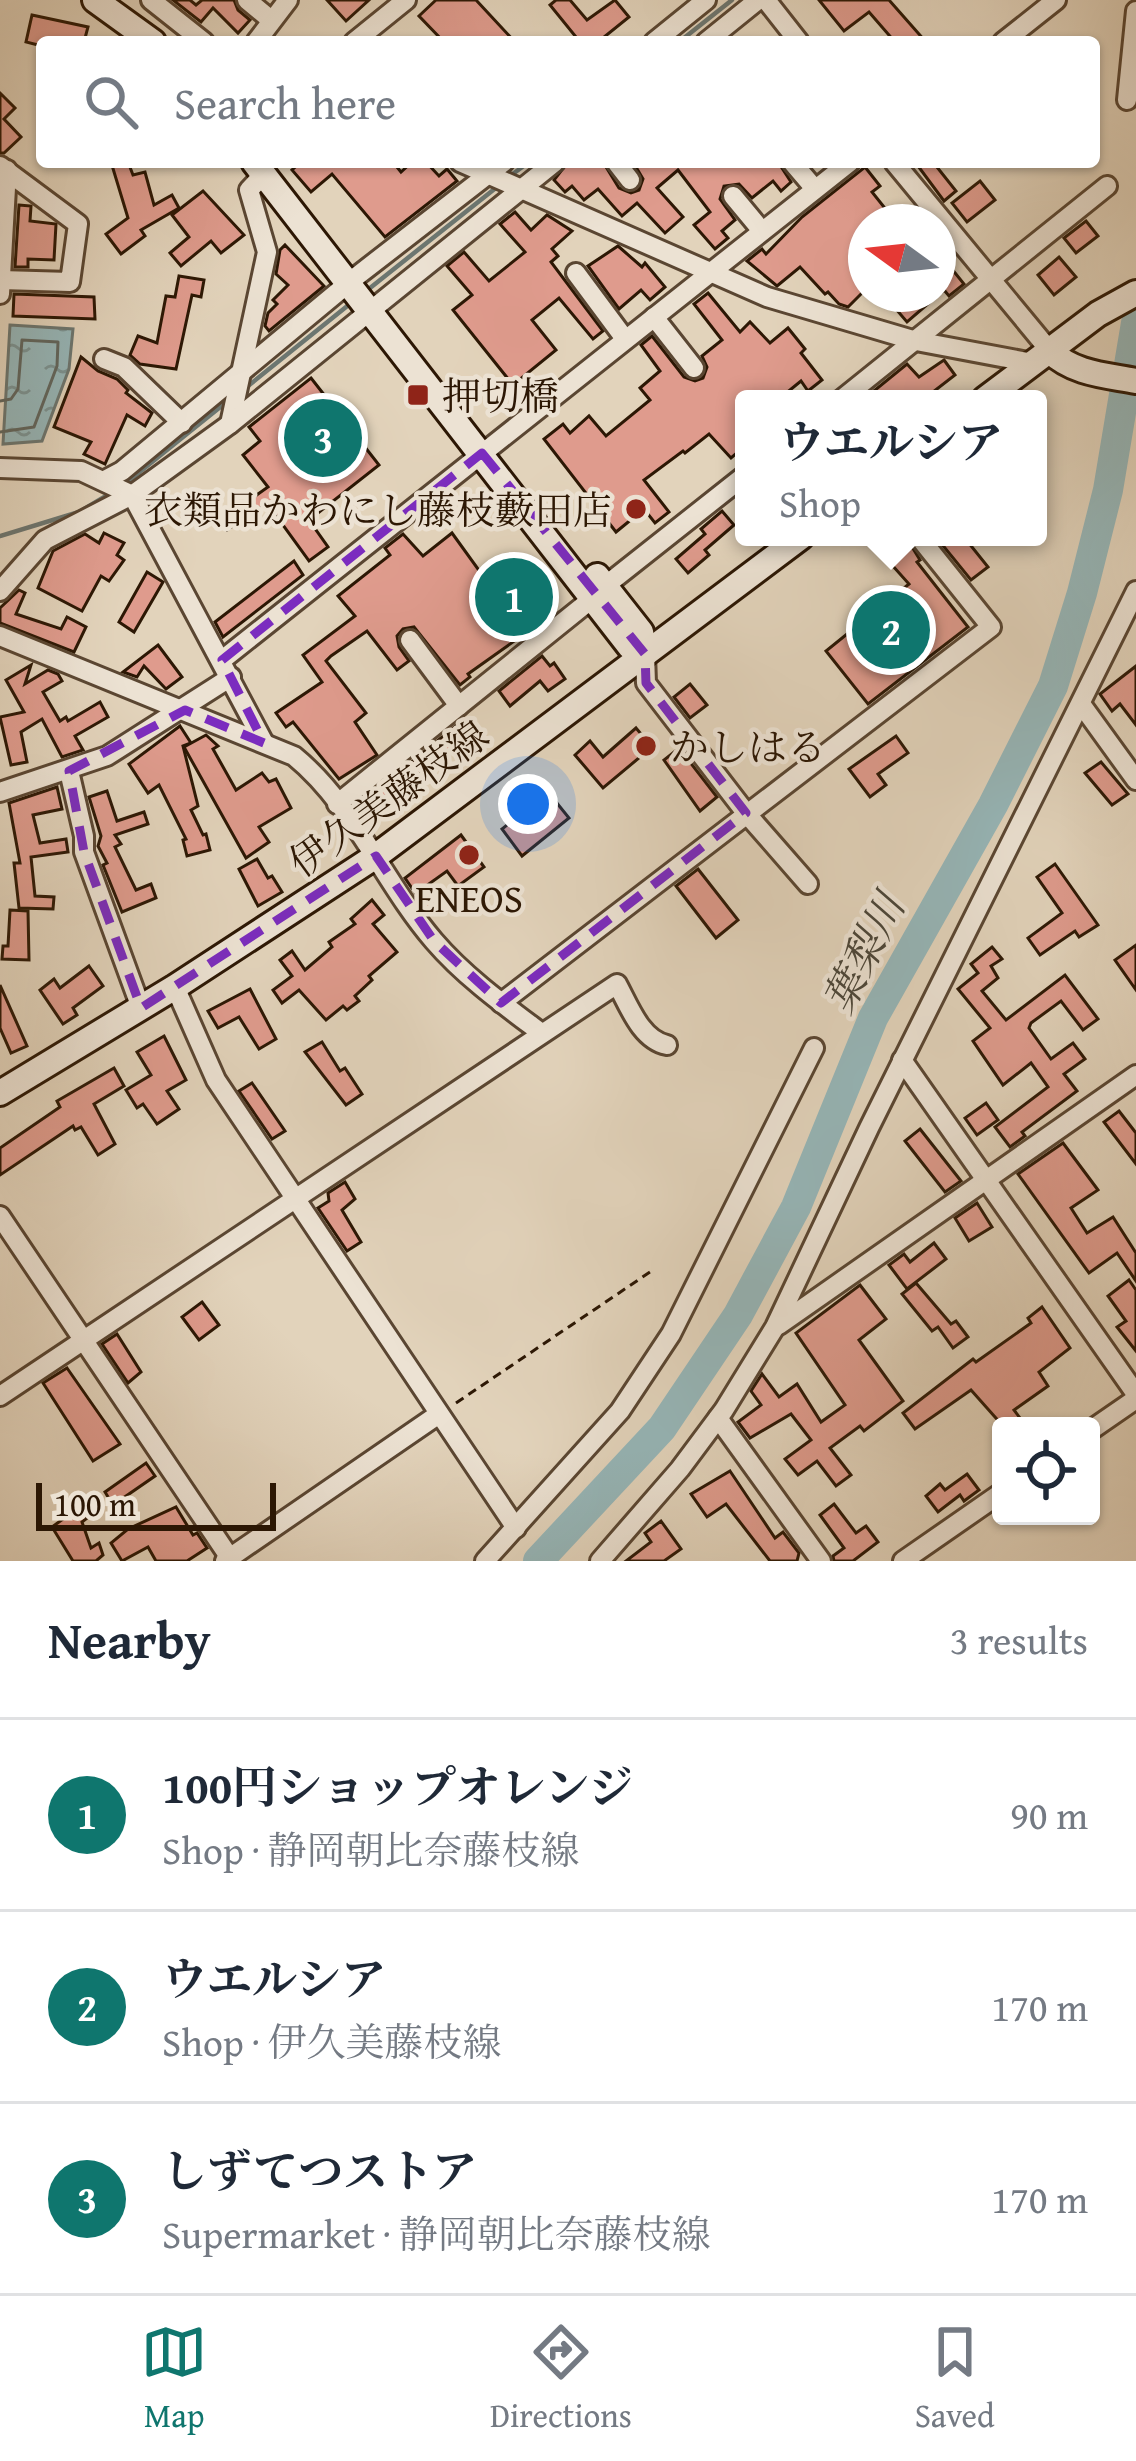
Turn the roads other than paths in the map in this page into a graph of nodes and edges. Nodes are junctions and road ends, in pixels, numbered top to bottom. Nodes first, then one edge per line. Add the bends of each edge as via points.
1 (95, 0) edge
2 (115, 0) edge
3 (151, 0) edge
4 (247, 0) edge
5 (287, 0) edge
6 (406, 0) edge
7 (706, 0) edge
8 (762, 0) edge
9 (1056, 0) edge
10 (1136, 11) edge
11 (271, 20) junction
12 (145, 36) edge
13 (159, 36) edge
14 (196, 36) edge
15 (260, 36) edge
16 (361, 36) edge
17 (661, 36) edge
18 (714, 36) edge
19 (794, 36) edge
20 (1011, 36) edge
21 (1127, 100) dead end
22 (4, 168) edge
23 (260, 168) edge
24 (263, 168) edge
25 (473, 168) edge
26 (497, 168) edge
27 (547, 168) edge
28 (621, 168) edge
29 (797, 168) edge
30 (842, 168) edge
31 (899, 168) edge
32 (488, 175) junction
33 (630, 180) dead end
34 (1107, 186) dead end
35 (522, 188) junction
36 (815, 189) junction
37 (733, 196) dead end
38 (300, 214) junction
39 (762, 231) junction
40 (267, 252) junction
41 (576, 273) dead end
42 (709, 273) junction
43 (353, 279) junction
44 (1, 280) edge
45 (991, 281) junction
46 (1136, 293) edge
47 (0, 294) edge
48 (376, 307) junction
49 (654, 316) junction
50 (625, 339) junction
51 (916, 341) junction
52 (1042, 357) junction
53 (104, 358) dead end
54 (694, 368) dead end
55 (241, 376) junction
56 (1136, 381) edge
57 (853, 390) edge
58 (997, 390) edge
59 (182, 423) junction
60 (230, 424) junction
61 (487, 449) junction
62 (0, 468) edge
63 (106, 480) junction
64 (735, 483) edge
65 (132, 495) junction
66 (789, 546) edge
67 (926, 546) edge
68 (0, 591) edge
69 (1136, 591) edge
70 (599, 592) junction
71 (0, 636) edge
72 (410, 640) dead end
73 (645, 654) junction
74 (227, 669) junction
75 (1081, 704) junction
76 (459, 706) junction
77 (184, 710) junction
78 (264, 743) junction
79 (1130, 758) edge
80 (69, 771) junction
81 (1136, 780) edge
82 (0, 793) edge
83 (337, 804) junction
84 (746, 813) junction
85 (376, 856) junction
86 (808, 884) dead end
87 (175, 987) junction
88 (501, 1003) junction
89 (142, 1008) junction
90 (540, 1032) junction
91 (667, 1046) dead end
92 (814, 1048) dead end
93 (902, 1060) junction
94 (1136, 1075) edge
95 (0, 1093) edge
96 (985, 1182) junction
97 (294, 1199) junction
98 (0, 1216) edge
99 (775, 1328) junction
100 (83, 1340) junction
101 (0, 1396) edge
102 (1136, 1396) edge
103 (439, 1414) junction
104 (718, 1418) junction
105 (1100, 1423) edge
106 (992, 1499) edge
107 (516, 1528) junction
108 (229, 1560) edge
109 (485, 1561) edge
110 (600, 1561) edge
111 (820, 1561) edge
112 (903, 1561) edge

1 - 12 main road
2 - 13 main road
3 - 14 street
4 - 11 street
5 - 11 street
6 - 16 street
7 - 17 street
8 - 18 street
8 - 19 street
9 - 20 street
10 - 21 street
11 - 15 street
22 - 44 street
22 - 44 street via 78,224 70,282
23 - 40 street via 249,190
24 - 38 main road
25 - 32 street
26 - 32 street
27 - 35 street
28 - 33 street
29 - 36 street
30 - 36 street
31 - 45 street
32 - 35 street
32 - 43 street
34 - 45 street
35 - 42 street
35 - 48 street
36 - 39 street
37 - 39 street
38 - 40 street
38 - 43 main road
39 - 42 street
40 - 55 street
41 - 50 street
42 - 49 street
42 - 51 street
43 - 48 main road
43 - 55 street
44 - 47 street
45 - 51 street
45 - 52 street
46 - 52 main road
48 - 60 street
48 - 61 main road
49 - 50 street
49 - 54 street
50 - 61 street
51 - 52 street
51 - 57 street
52 - 56 main road
52 - 58 main road
53 - 59 street
55 - 59 street
55 - 60 street
59 - 63 street
60 - 65 street
61 - 70 main road
61 - 74 street
62 - 63 street via 81,471
63 - 65 street
64 - 70 street
65 - 68 street via 45,540
65 - 74 street
66 - 73 main road, 伊久美藤枝線
67 - 84 street via 991,627
69 - 75 street
70 - 73 main road via 630,647
70 - 76 street
71 - 77 street
72 - 76 street
73 - 84 street via 646,683
73 - 85 main road, 伊久美藤枝線
74 - 77 street
74 - 78 street
75 - 79 street
75 - 93 street
76 - 83 street
77 - 78 street
77 - 80 street
78 - 83 street via 294,755
79 - 81 street
80 - 82 street
80 - 89 street via 84,852
83 - 85 street
84 - 86 street
84 - 88 street
85 - 87 main road, 伊久美藤枝線
85 - 88 street via 434,941
87 - 89 main road, 伊久美藤枝線
87 - 97 street via 217,1080
88 - 90 street
89 - 95 main road, 伊久美藤枝線
90 - 91 street via 617,984 645,1033
90 - 97 street
92 - 107 street via 671,1334 620,1411
93 - 96 street
93 - 99 street
94 - 96 street
96 - 99 street
96 - 102 street
97 - 100 street
97 - 103 street
98 - 100 street
99 - 104 street
100 - 101 street
100 - 108 street
102 - 105 street
103 - 107 street
103 - 108 street
104 - 110 street
104 - 111 street
106 - 112 street
107 - 109 street

